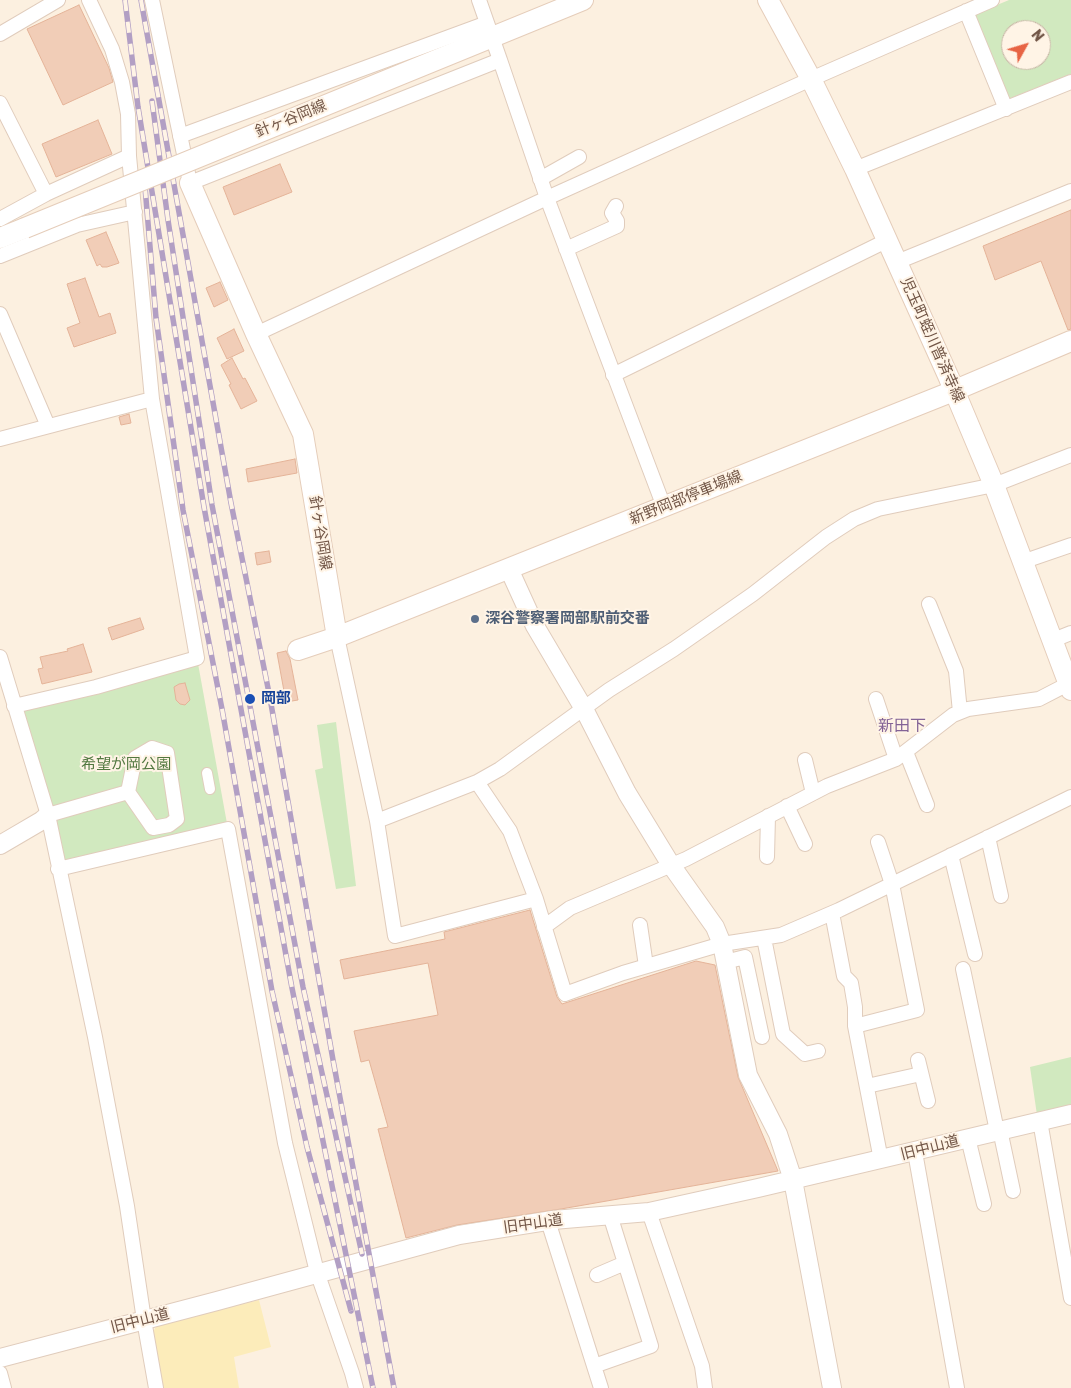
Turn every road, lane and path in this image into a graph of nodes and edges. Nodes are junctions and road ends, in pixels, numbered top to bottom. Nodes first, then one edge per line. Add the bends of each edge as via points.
1 (58, 0) edge
2 (89, 0) edge
3 (152, 0) edge
4 (479, 0) edge
5 (583, 0) edge
6 (768, 0) edge
7 (992, 0) edge
8 (966, 11) junction
9 (490, 30) junction
10 (0, 34) edge
11 (500, 60) junction
12 (811, 78) junction
13 (1071, 82) edge
14 (0, 103) edge
15 (1006, 108) junction
16 (180, 136) junction
17 (129, 156) junction
18 (579, 157) dead end
19 (855, 169) junction
20 (540, 178) junction
21 (190, 183) junction
22 (1071, 191) edge
23 (46, 194) junction
24 (546, 198) junction
25 (616, 206) dead end
26 (135, 212) junction
27 (0, 219) edge
28 (0, 238) edge
29 (886, 242) junction
30 (566, 249) junction
31 (0, 256) edge
32 (897, 262) junction
33 (0, 314) edge
34 (256, 334) junction
35 (1071, 341) edge
36 (613, 374) junction
37 (955, 391) junction
38 (152, 399) junction
39 (48, 426) junction
40 (0, 439) edge
41 (1071, 455) edge
42 (994, 485) junction
43 (664, 507) junction
44 (1071, 545) edge
45 (1022, 562) junction
46 (509, 569) junction
47 (929, 604) dead end
48 (1071, 633) edge
49 (337, 637) junction
50 (1052, 641) junction
51 (298, 650) dead end
52 (0, 657) edge
53 (1070, 687) edge
54 (876, 699) dead end
55 (14, 706) junction
56 (584, 709) junction
57 (960, 712) junction
58 (901, 755) junction
59 (805, 760) dead end
60 (207, 773) dead end
61 (477, 782) junction
62 (210, 789) dead end
63 (128, 792) junction
64 (813, 793) junction
65 (1071, 797) edge
66 (927, 805) dead end
67 (787, 806) junction
68 (48, 815) junction
69 (768, 816) junction
70 (376, 821) junction
71 (988, 837) junction
72 (878, 842) dead end
73 (805, 844) dead end
74 (0, 845) edge
75 (950, 855) junction
76 (767, 857) dead end
77 (672, 866) junction
78 (58, 869) junction
79 (892, 884) junction
80 (1001, 896) dead end
81 (536, 899) junction
82 (832, 913) junction
83 (640, 925) dead end
84 (544, 927) junction
85 (764, 938) junction
86 (722, 944) junction
87 (975, 954) dead end
88 (725, 962) junction
89 (646, 966) junction
90 (963, 969) dead end
91 (855, 1026) junction
92 (762, 1038) dead end
93 (818, 1051) dead end
94 (867, 1086) junction
95 (928, 1101) dead end
96 (1071, 1114) edge
97 (1040, 1121) junction
98 (998, 1131) junction
99 (968, 1138) junction
100 (915, 1152) junction
101 (881, 1160) junction
102 (793, 1180) junction
103 (1013, 1191) dead end
104 (984, 1204) dead end
105 (649, 1212) junction
106 (610, 1215) junction
107 (548, 1221) junction
108 (625, 1263) junction
109 (317, 1272) junction
110 (597, 1275) dead end
111 (1071, 1298) edge
112 (144, 1320) junction
113 (0, 1358) edge
114 (594, 1366) junction
115 (0, 1373) edge
116 (4, 1388) edge
117 (156, 1388) edge
118 (356, 1388) edge
119 (601, 1388) edge
120 (705, 1388) edge
121 (832, 1388) edge
122 (957, 1388) edge

1 - 10 street
2 - 17 street via 112,49 122,82 128,114
3 - 16 street
4 - 9 street
5 - 9 main road, 針ヶ谷岡線
6 - 12 main road, 児玉町蛭川普済寺線
7 - 8 street
8 - 12 street
8 - 15 street
9 - 11 street
9 - 16 street
9 - 28 main road, 針ヶ谷岡線, bridge via 287,121
11 - 20 street
11 - 21 street
12 - 19 main road, 児玉町蛭川普済寺線
12 - 24 street
13 - 15 street
14 - 23 street
15 - 19 street
16 - 21 street
17 - 23 street
17 - 26 street
18 - 20 street
19 - 29 main road, 児玉町蛭川普済寺線
20 - 24 street
21 - 34 main road, 針ヶ谷岡線
22 - 32 street
23 - 27 street
24 - 30 street
24 - 34 street
25 - 30 street via 612,213 617,226
26 - 31 street via 77,225
26 - 38 street
29 - 32 main road, 児玉町蛭川普済寺線
29 - 36 street
30 - 36 street
32 - 37 main road, 児玉町蛭川普済寺線
33 - 39 street
34 - 49 main road, 針ヶ谷岡線 via 303,434
35 - 37 main road, 新野岡部停車場線
36 - 43 street
37 - 42 main road, 児玉町蛭川普済寺線
37 - 43 main road, 新野岡部停車場線
38 - 39 street
38 - 55 street via 197,658
39 - 40 street
41 - 42 street
42 - 45 main road, 児玉町蛭川普済寺線
42 - 56 street via 878,509 854,519 753,594
43 - 46 main road, 新野岡部停車場線
44 - 45 street
45 - 50 main road, 児玉町蛭川普済寺線
46 - 49 main road, 新野岡部停車場線
46 - 56 street via 535,626
47 - 57 street via 956,671
48 - 50 street
49 - 51 main road, 新野岡部停車場線
49 - 70 street
50 - 53 main road, 児玉町蛭川普済寺線
52 - 55 street
53 - 57 street via 1039,699
54 - 58 street
55 - 68 street
56 - 61 street
56 - 77 street via 626,793
57 - 58 street
58 - 64 street
58 - 66 street
59 - 64 street
60 - 62 street
61 - 70 street
61 - 81 street via 510,831
63 - 63 street via 135,758 152,748 167,753 178,819 169,825 153,828
63 - 68 street
64 - 67 street
65 - 71 street
67 - 69 street
67 - 73 street
68 - 74 street
68 - 78 street
69 - 76 street
69 - 77 street
70 - 81 street via 395,936
71 - 75 street
71 - 80 street
72 - 79 street
75 - 79 street
75 - 87 street
77 - 84 street via 570,908
77 - 86 street via 715,927
78 - 109 street via 228,829 285,1143
78 - 112 street via 97,1046 127,1206
79 - 82 street
79 - 91 street via 917,1010
81 - 84 street
82 - 85 street via 781,935
82 - 91 street via 844,976 851,983
83 - 89 street
84 - 89 street via 565,994
85 - 86 street
85 - 93 street via 783,1034 805,1054
86 - 88 street
86 - 89 street
88 - 92 street via 745,957
88 - 102 street via 748,1075 778,1134
90 - 98 street
91 - 94 street
94 - 95 street via 920,1067
94 - 101 street
96 - 97 street, 旧中山道
97 - 98 street, 旧中山道
97 - 111 street
98 - 99 street, 旧中山道
98 - 103 street
99 - 100 street, 旧中山道
99 - 104 street
100 - 101 street, 旧中山道
100 - 122 street
101 - 102 street, 旧中山道
102 - 105 street, 旧中山道
102 - 121 street
105 - 106 street, 旧中山道
105 - 120 street via 702,1366
106 - 107 street, 旧中山道
106 - 108 street
107 - 109 street, 旧中山道 via 459,1235
107 - 114 street
108 - 110 street
108 - 114 street via 651,1346
109 - 112 street, 旧中山道
109 - 118 street
112 - 113 street, 旧中山道
112 - 117 street
114 - 119 street
115 - 116 street

